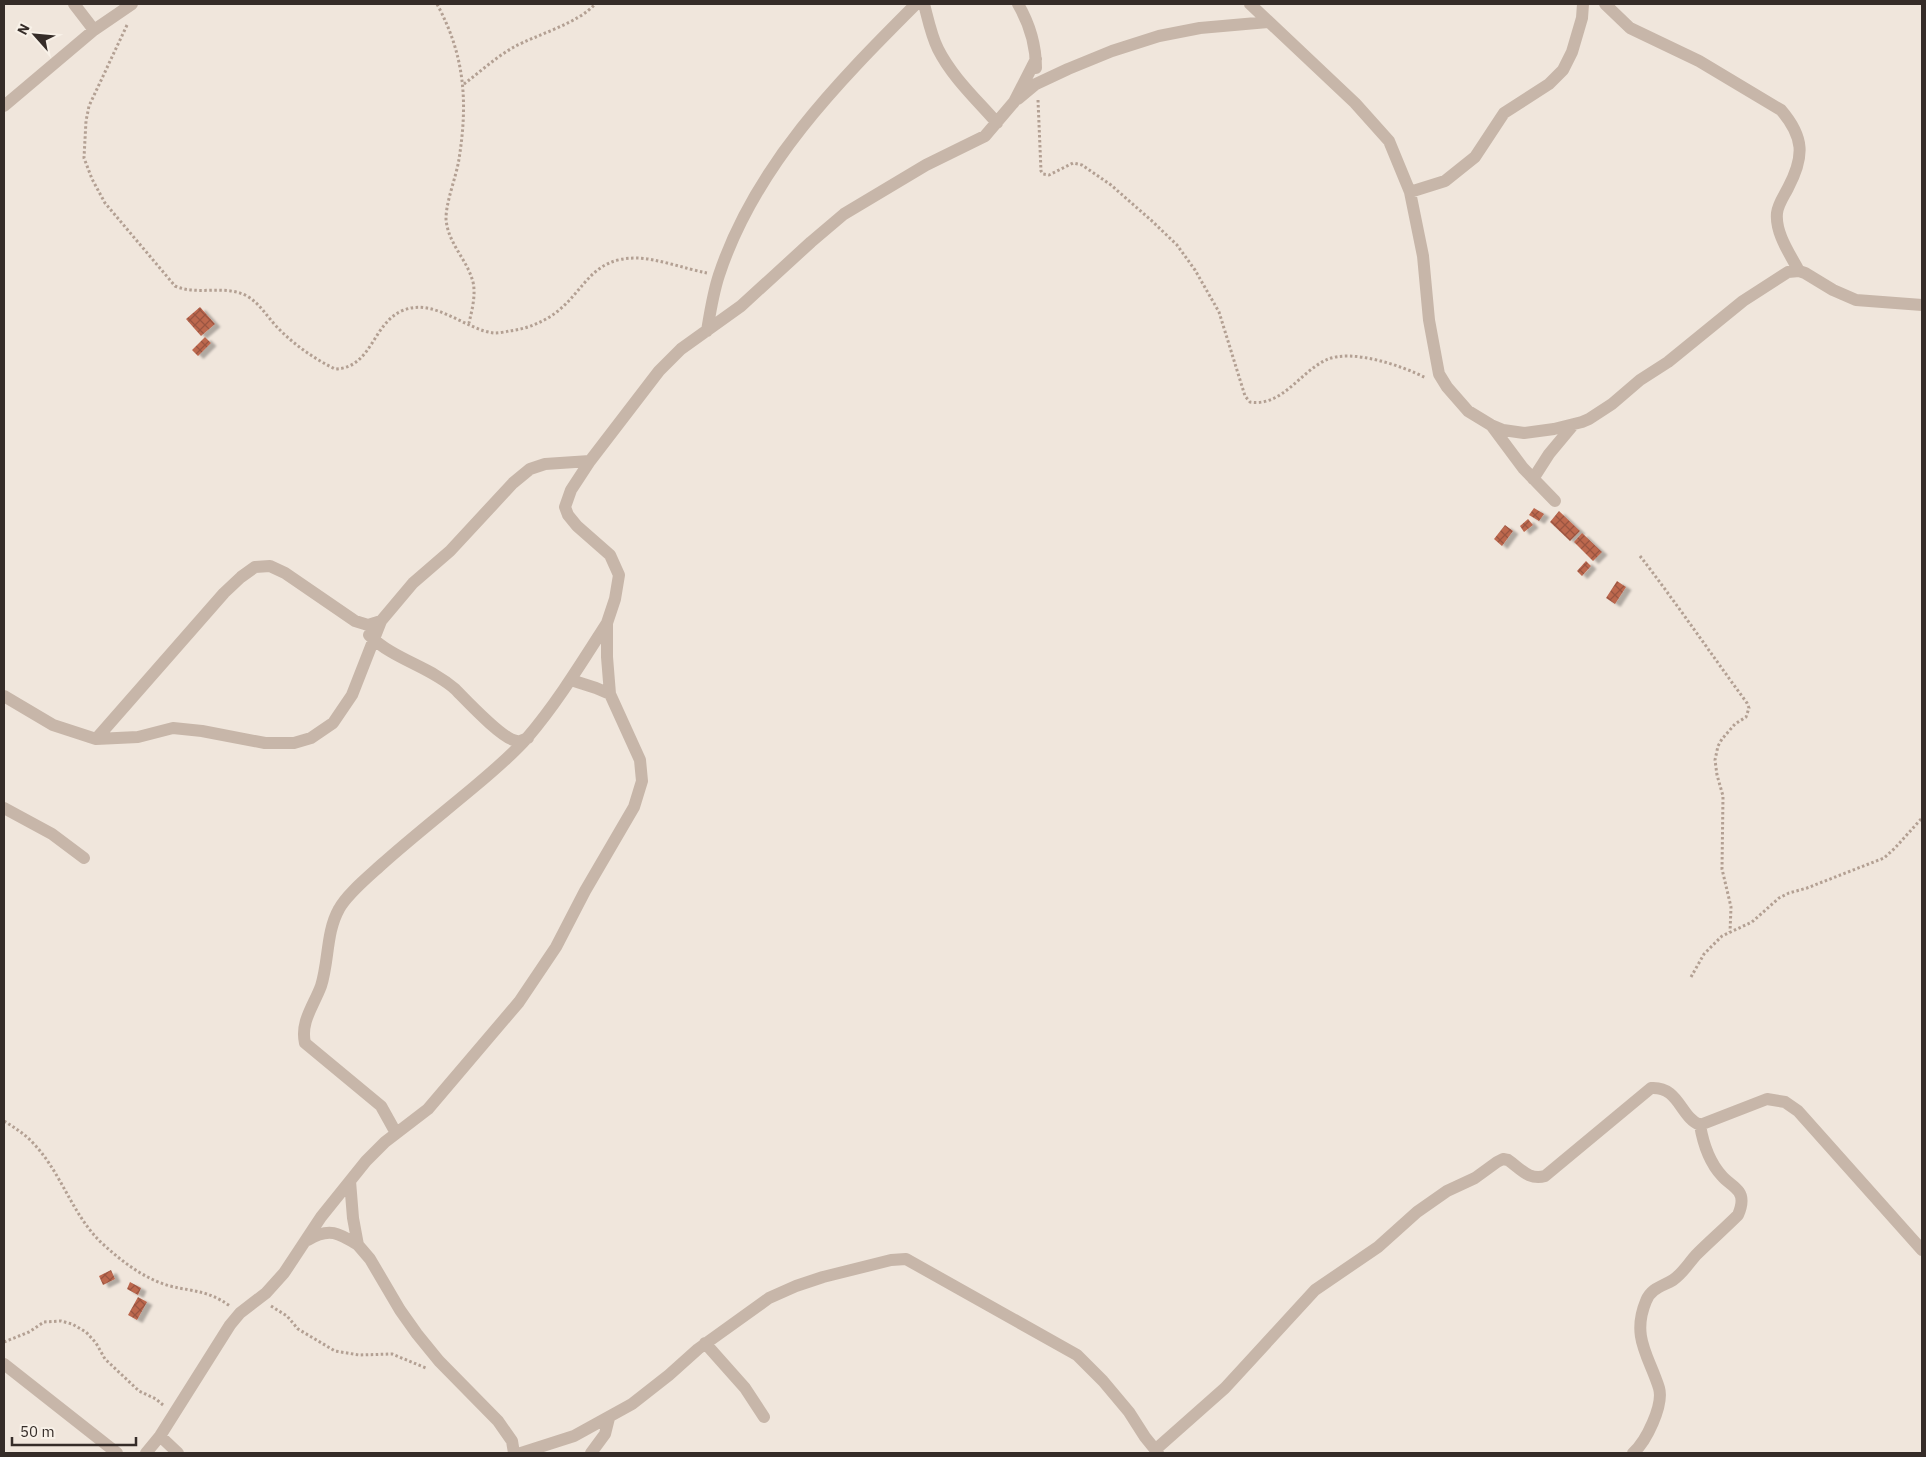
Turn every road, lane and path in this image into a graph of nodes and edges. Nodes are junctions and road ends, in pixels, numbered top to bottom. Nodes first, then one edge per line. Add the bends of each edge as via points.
1 (74, 4) edge
2 (132, 4) edge
3 (437, 4) edge
4 (595, 4) edge
5 (916, 4) edge
6 (924, 4) edge
7 (1018, 4) edge
8 (1250, 4) edge
9 (1583, 4) edge
10 (1605, 4) edge
11 (129, 22) dead end
12 (1268, 22) junction
13 (94, 30) junction
14 (1036, 60) junction
15 (464, 84) junction
16 (1036, 84) junction
17 (1014, 102) junction
18 (4, 106) edge
19 (997, 123) junction
20 (1410, 192) junction
21 (1799, 271) junction
22 (719, 276) junction
23 (1922, 305) edge
24 (469, 323) junction
25 (707, 331) junction
26 (1447, 387) junction
27 (1574, 424) junction
28 (1491, 425) junction
29 (590, 461) junction
30 (1533, 480) junction
31 (1555, 501) dead end
32 (1640, 556) dead end
33 (381, 620) junction
34 (355, 621) junction
35 (607, 624) junction
36 (374, 640) junction
37 (572, 680) junction
38 (610, 694) junction
39 (4, 696) edge
40 (526, 739) junction
41 (96, 740) junction
42 (4, 808) edge
43 (1922, 818) edge
44 (84, 858) dead end
45 (1730, 932) junction
46 (1691, 977) dead end
47 (4, 1121) edge
48 (1700, 1125) junction
49 (396, 1133) junction
50 (350, 1181) junction
51 (305, 1242) junction
52 (358, 1245) junction
53 (1922, 1250) edge
54 (256, 1300) junction
55 (240, 1313) junction
56 (4, 1342) edge
57 (705, 1343) junction
58 (4, 1364) edge
59 (432, 1370) dead end
60 (173, 1413) junction
61 (764, 1417) dead end
62 (609, 1418) junction
63 (160, 1436) junction
64 (1157, 1451) edge
65 (117, 1453) edge
66 (146, 1453) edge
67 (178, 1453) edge
68 (514, 1453) edge
69 (521, 1453) edge
70 (591, 1453) edge
71 (1633, 1453) edge

1 - 13 street
2 - 13 street
3 - 15 path via 458,55
4 - 15 path via 577,17 513,48
5 - 22 street via 862,58 797,132 742,218
6 - 19 street via 938,50 954,74
7 - 14 street via 1029,23
8 - 12 street
9 - 20 street via 1572,52 1563,70 1549,84 1504,112 1475,157 1445,181
10 - 21 street via 1630,28 1699,61 1781,110 1791,122 1800,149 1796,169 1777,213 1779,231
11 - 24 path via 90,106 84,158 105,203 175,286 183,290 224,289 245,295 260,305 297,346 335,369 351,366 362,358 387,322 403,310 434,310
12 - 16 street via 1200,28 1159,36 1112,51
12 - 20 street via 1355,103 1389,141
13 - 18 street
14 - 16 street
14 - 17 street
15 - 24 path via 459,160 446,218 449,235 473,283 474,299
16 - 17 street
16 - 26 path via 1043,174 1049,175 1073,163 1082,165 1111,185 1177,245 1219,312 1245,396 1250,402 1268,401 1292,387 1314,366 1340,356 1402,367
17 - 19 street
19 - 25 street via 985,136 926,165 844,214 742,306
20 - 26 street via 1423,256 1434,355 1439,374
21 - 23 street via 1856,300
21 - 27 street via 1788,272 1770,282 1612,404 1589,419
22 - 24 path via 657,260 622,259 593,272 558,310 540,323 495,333
22 - 25 street
25 - 29 street via 681,348 659,371
26 - 28 street via 1468,411
27 - 28 street via 1524,433
27 - 30 street
28 - 30 street
29 - 33 street via 545,464 530,469 513,483 450,552 413,583
29 - 35 street via 571,490 565,507 577,526 610,555 619,575 616,599
30 - 31 street
32 - 45 path via 1748,703 1746,717 1722,739 1715,760 1723,796 1722,869 1731,907
33 - 34 street via 368,625
33 - 36 street
34 - 36 street
34 - 41 street via 285,573 270,566 255,567 224,593
35 - 37 street
35 - 38 street
35 - 40 street via 554,704
36 - 40 street via 393,654 447,682 512,740
36 - 41 street via 352,695 333,722 311,738 294,743 265,743 173,728 138,737
37 - 38 street
37 - 40 street via 531,737
38 - 49 street via 640,760 642,781 634,807 540,972 519,1002 428,1109
39 - 41 street via 53,725
40 - 49 street via 498,767 357,887 340,907 333,923 322,980 303,1034 305,1043 381,1106
42 - 44 street via 52,834
43 - 45 path via 1884,858 1789,893 1752,922
45 - 46 path via 1715,941
47 - 55 path via 35,1145 85,1225 123,1261 154,1280 202,1291
48 - 53 street via 1767,1099 1785,1102 1798,1111
48 - 64 street via 1667,1092 1659,1087 1650,1088 1545,1176 1533,1178 1508,1160 1503,1160 1476,1178 1447,1191 1378,1247 1315,1290 1225,1388
48 - 71 street via 1708,1154 1721,1175 1739,1192 1742,1201 1738,1215 1683,1272 1653,1291 1647,1299 1642,1312 1640,1337 1660,1390 1651,1430
49 - 50 street
50 - 51 street
50 - 52 street
51 - 52 street via 320,1232 344,1236
51 - 54 street via 284,1273
52 - 68 street via 416,1334 498,1421 512,1441
54 - 55 street
54 - 59 path via 280,1311 298,1329 335,1351 358,1356 392,1354
55 - 60 street
56 - 60 path via 44,1322 72,1324 86,1332 105,1359 139,1391 156,1399
57 - 61 street via 745,1388
57 - 62 street via 669,1376
57 - 64 street via 769,1298 796,1286 891,1260 906,1259 1077,1355 1129,1412
58 - 65 street
60 - 63 street
62 - 69 street via 574,1436
62 - 70 street via 604,1434
63 - 66 street
63 - 67 street

